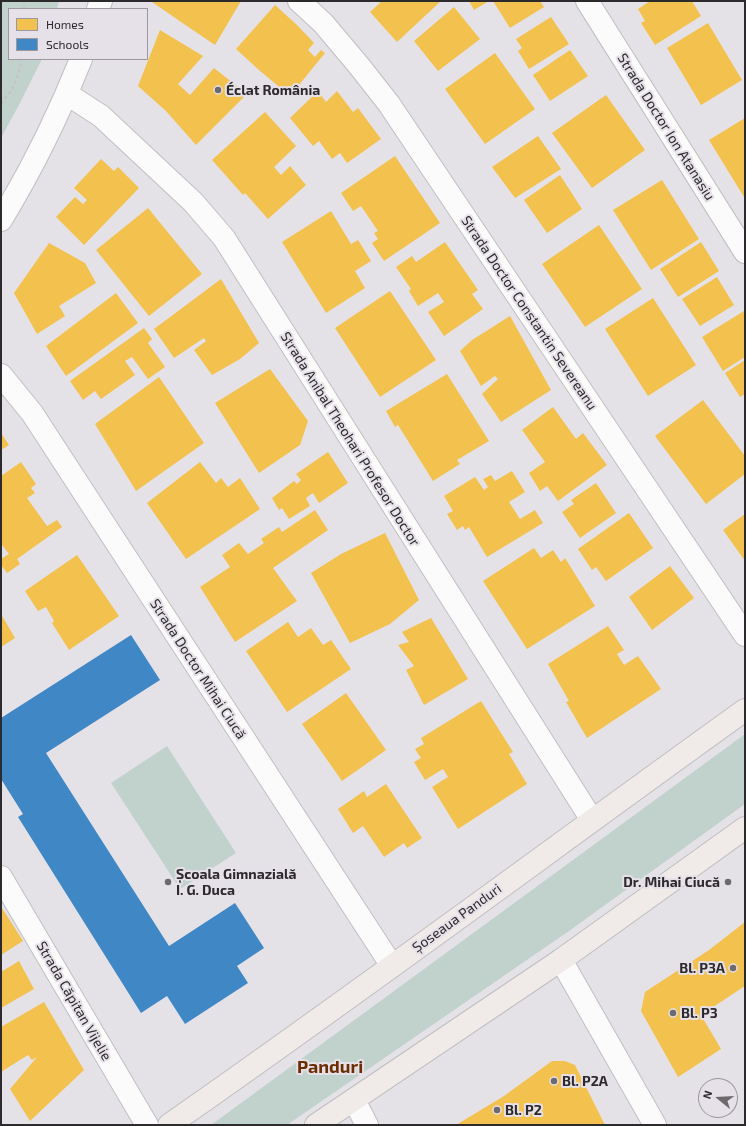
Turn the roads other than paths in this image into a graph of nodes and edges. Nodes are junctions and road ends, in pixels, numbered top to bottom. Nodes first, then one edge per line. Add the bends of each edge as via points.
1 (299, 1) edge
2 (587, 1) edge
3 (81, 60) edge
4 (67, 94) junction
5 (1, 220) edge
6 (745, 252) edge
7 (1, 375) edge
8 (745, 635) edge
9 (745, 710) edge
10 (592, 820) junction
11 (745, 828) edge
12 (1, 877) edge
13 (561, 960) junction
14 (392, 966) junction
15 (354, 1100) junction
16 (147, 1125) edge
17 (169, 1125) edge
18 (316, 1125) edge
19 (367, 1125) edge
20 (654, 1125) edge

1 - 8 street, Strada Doctor Constantin Severeanu via 323,23 389,104
2 - 6 street, Strada Doctor Ion Atanasiu
3 - 4 street
4 - 5 street via 30,170
4 - 10 street, Strada Anibal Theohari Profesor Doctor via 101,116 193,202 224,238
7 - 14 street, Strada Doctor Mihai Ciucă via 32,413
9 - 10 main road, Șoseaua Panduri
10 - 14 main road, Șoseaua Panduri
11 - 13 main road
12 - 16 street, Strada Căpitan Vijelie
13 - 15 main road
13 - 20 street
14 - 17 main road, Șoseaua Panduri
15 - 18 main road
15 - 19 street

